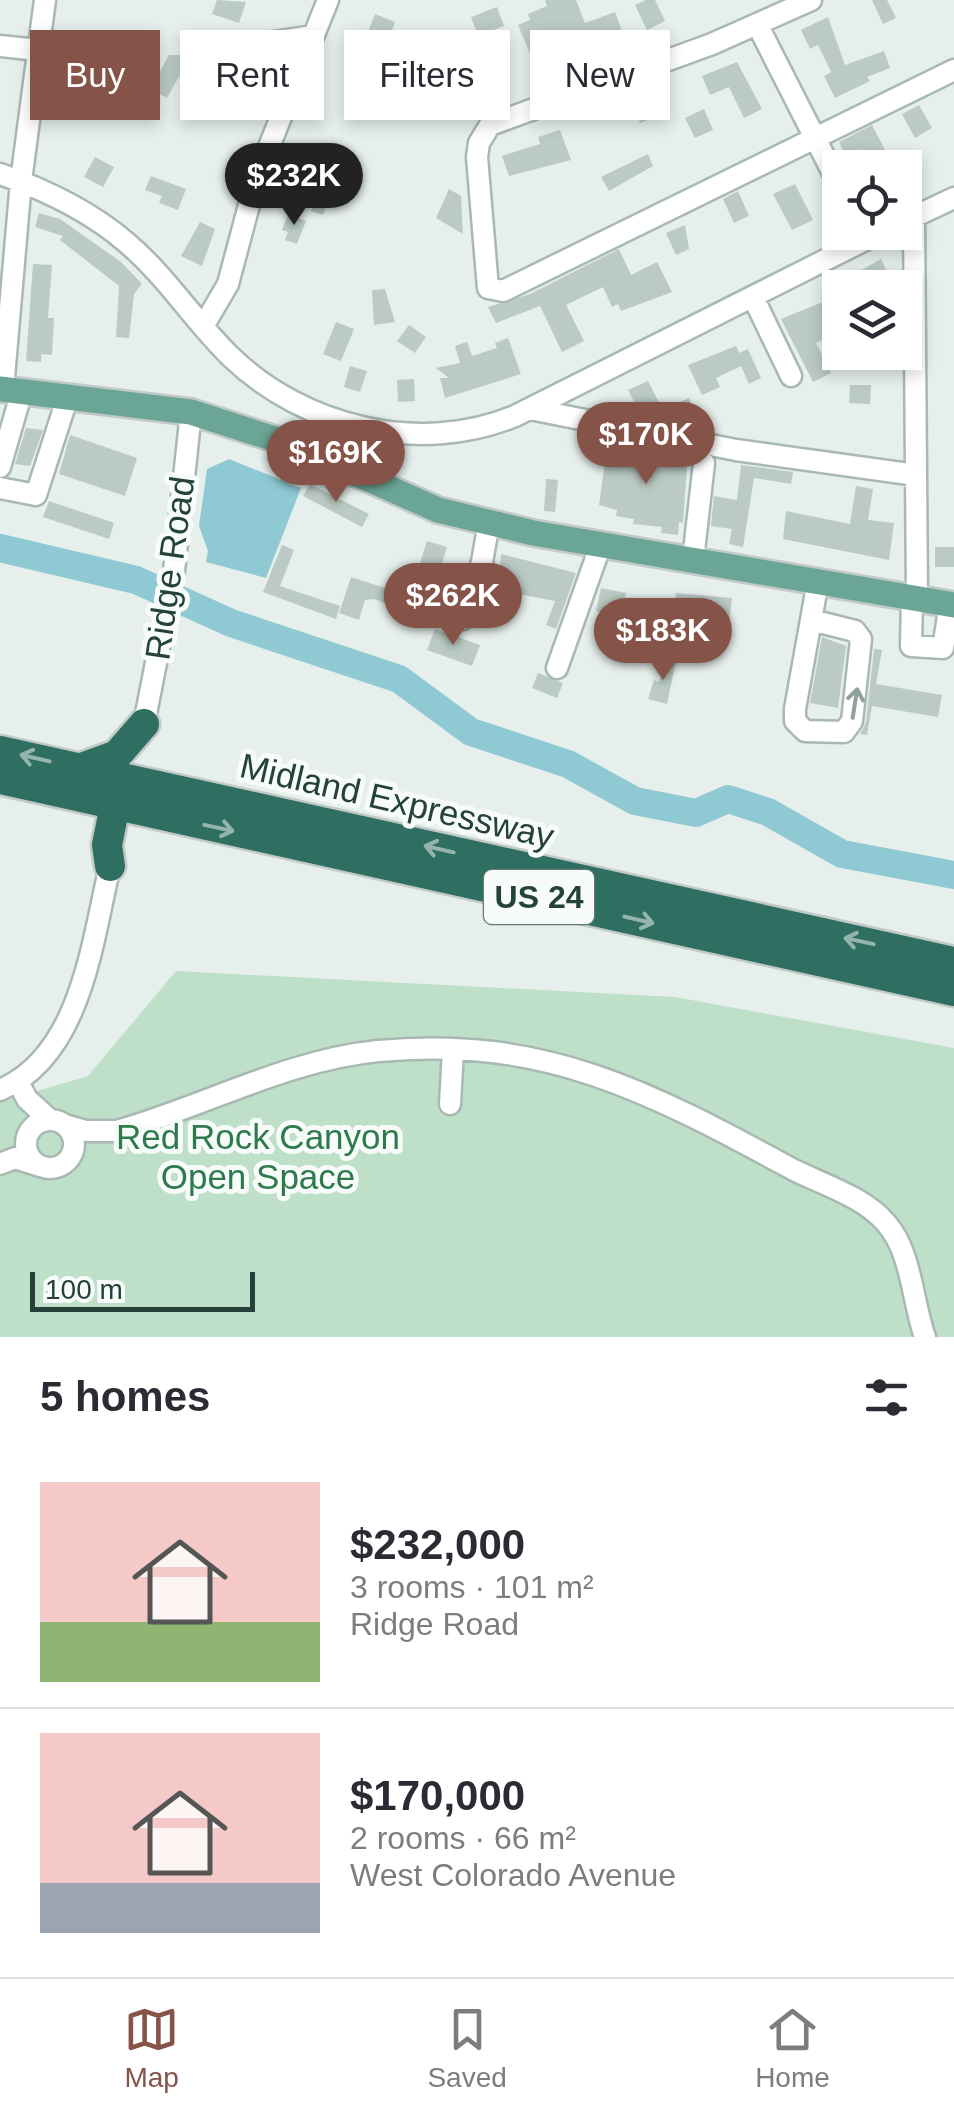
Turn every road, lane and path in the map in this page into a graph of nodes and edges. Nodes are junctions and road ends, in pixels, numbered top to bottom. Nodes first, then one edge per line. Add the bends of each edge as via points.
1 (45, 0) edge
2 (328, 0) edge
3 (767, 0) edge
4 (811, 0) edge
5 (762, 24) junction
6 (41, 30) edge
7 (316, 30) edge
8 (0, 46) edge
9 (30, 49) edge
10 (954, 70) edge
11 (30, 112) edge
12 (280, 120) edge
13 (815, 136) junction
14 (822, 150) edge
15 (0, 174) edge
16 (21, 181) junction
17 (954, 198) edge
18 (922, 213) edge
19 (842, 250) edge
20 (910, 250) edge
21 (6, 274) edge
22 (753, 297) junction
23 (204, 325) junction
24 (791, 376) dead end
25 (8, 390) edge
26 (68, 396) junction
27 (530, 409) junction
28 (191, 412) junction
29 (704, 463) dead end
30 (0, 467) edge
31 (916, 475) junction
32 (0, 488) edge
33 (489, 522) junction
34 (600, 544) junction
35 (693, 560) junction
36 (818, 581) junction
37 (914, 598) junction
38 (952, 604) edge
39 (463, 619) dead end
40 (811, 620) junction
41 (557, 668) dead end
42 (144, 724) junction
43 (0, 751) edge
44 (0, 779) edge
45 (138, 779) junction
46 (69, 780) junction
47 (115, 805) junction
48 (178, 805) junction
49 (110, 866) junction
50 (954, 962) edge
51 (954, 991) edge
52 (453, 1050) junction
53 (15, 1090) edge
54 (450, 1104) dead end
55 (58, 1122) junction
56 (104, 1133) junction
57 (26, 1143) junction
58 (73, 1151) junction
59 (0, 1160) edge
60 (41, 1166) junction
61 (925, 1337) edge

1 - 6 street
2 - 7 street
3 - 5 street
4 - 5 street
5 - 13 street
5 - 13 street via 490,125 477,157 488,288 496,290
8 - 9 street
10 - 13 street
11 - 16 street
12 - 23 street via 228,284
13 - 14 street
15 - 16 street
16 - 21 street
16 - 23 street via 106,226 152,265
17 - 18 street
19 - 22 street
20 - 31 street
21 - 25 street
22 - 24 street
22 - 27 street
23 - 27 street via 269,387 367,428 447,435
25 - 26 main road
25 - 30 street
26 - 28 main road
26 - 32 street via 36,495
27 - 31 street via 736,450
28 - 33 main road via 287,443 438,510
28 - 42 street, Ridge Road via 174,571
29 - 35 street
31 - 37 street
33 - 34 main road
33 - 39 street
34 - 35 main road
34 - 41 street
35 - 36 main road
36 - 37 main road
36 - 40 street
37 - 38 main road
37 - 38 street via 910,646 943,648
40 -> 40 street via 795,721 805,731 844,732 852,721 862,639
42 - 45 highway
42 - 46 highway via 118,755
46 -> 43 highway, Midland Expressway / US 24
44 - 46 highway, Midland Expressway / US 24
45 - 46 highway, Midland Expressway / US 24
45 - 48 highway, Midland Expressway / US 24
46 - 47 highway, Midland Expressway / US 24
47 - 48 highway, Midland Expressway / US 24
47 - 49 highway
48 - 49 highway via 137,830
50 -> 48 highway, Midland Expressway / US 24
48 -> 51 highway, Midland Expressway / US 24
49 - 53 street via 67,1018 42,1062
52 - 54 street
52 - 56 street via 378,1051 310,1064
52 - 61 street via 536,1057 612,1078 874,1212 900,1247
53 - 55 street
53 - 57 street
55 - 56 street
55 - 57 street via 36,1124
55 - 58 street via 73,1136
56 - 58 street
57 - 59 street
57 - 60 street
58 - 60 street via 57,1167
59 - 60 street

